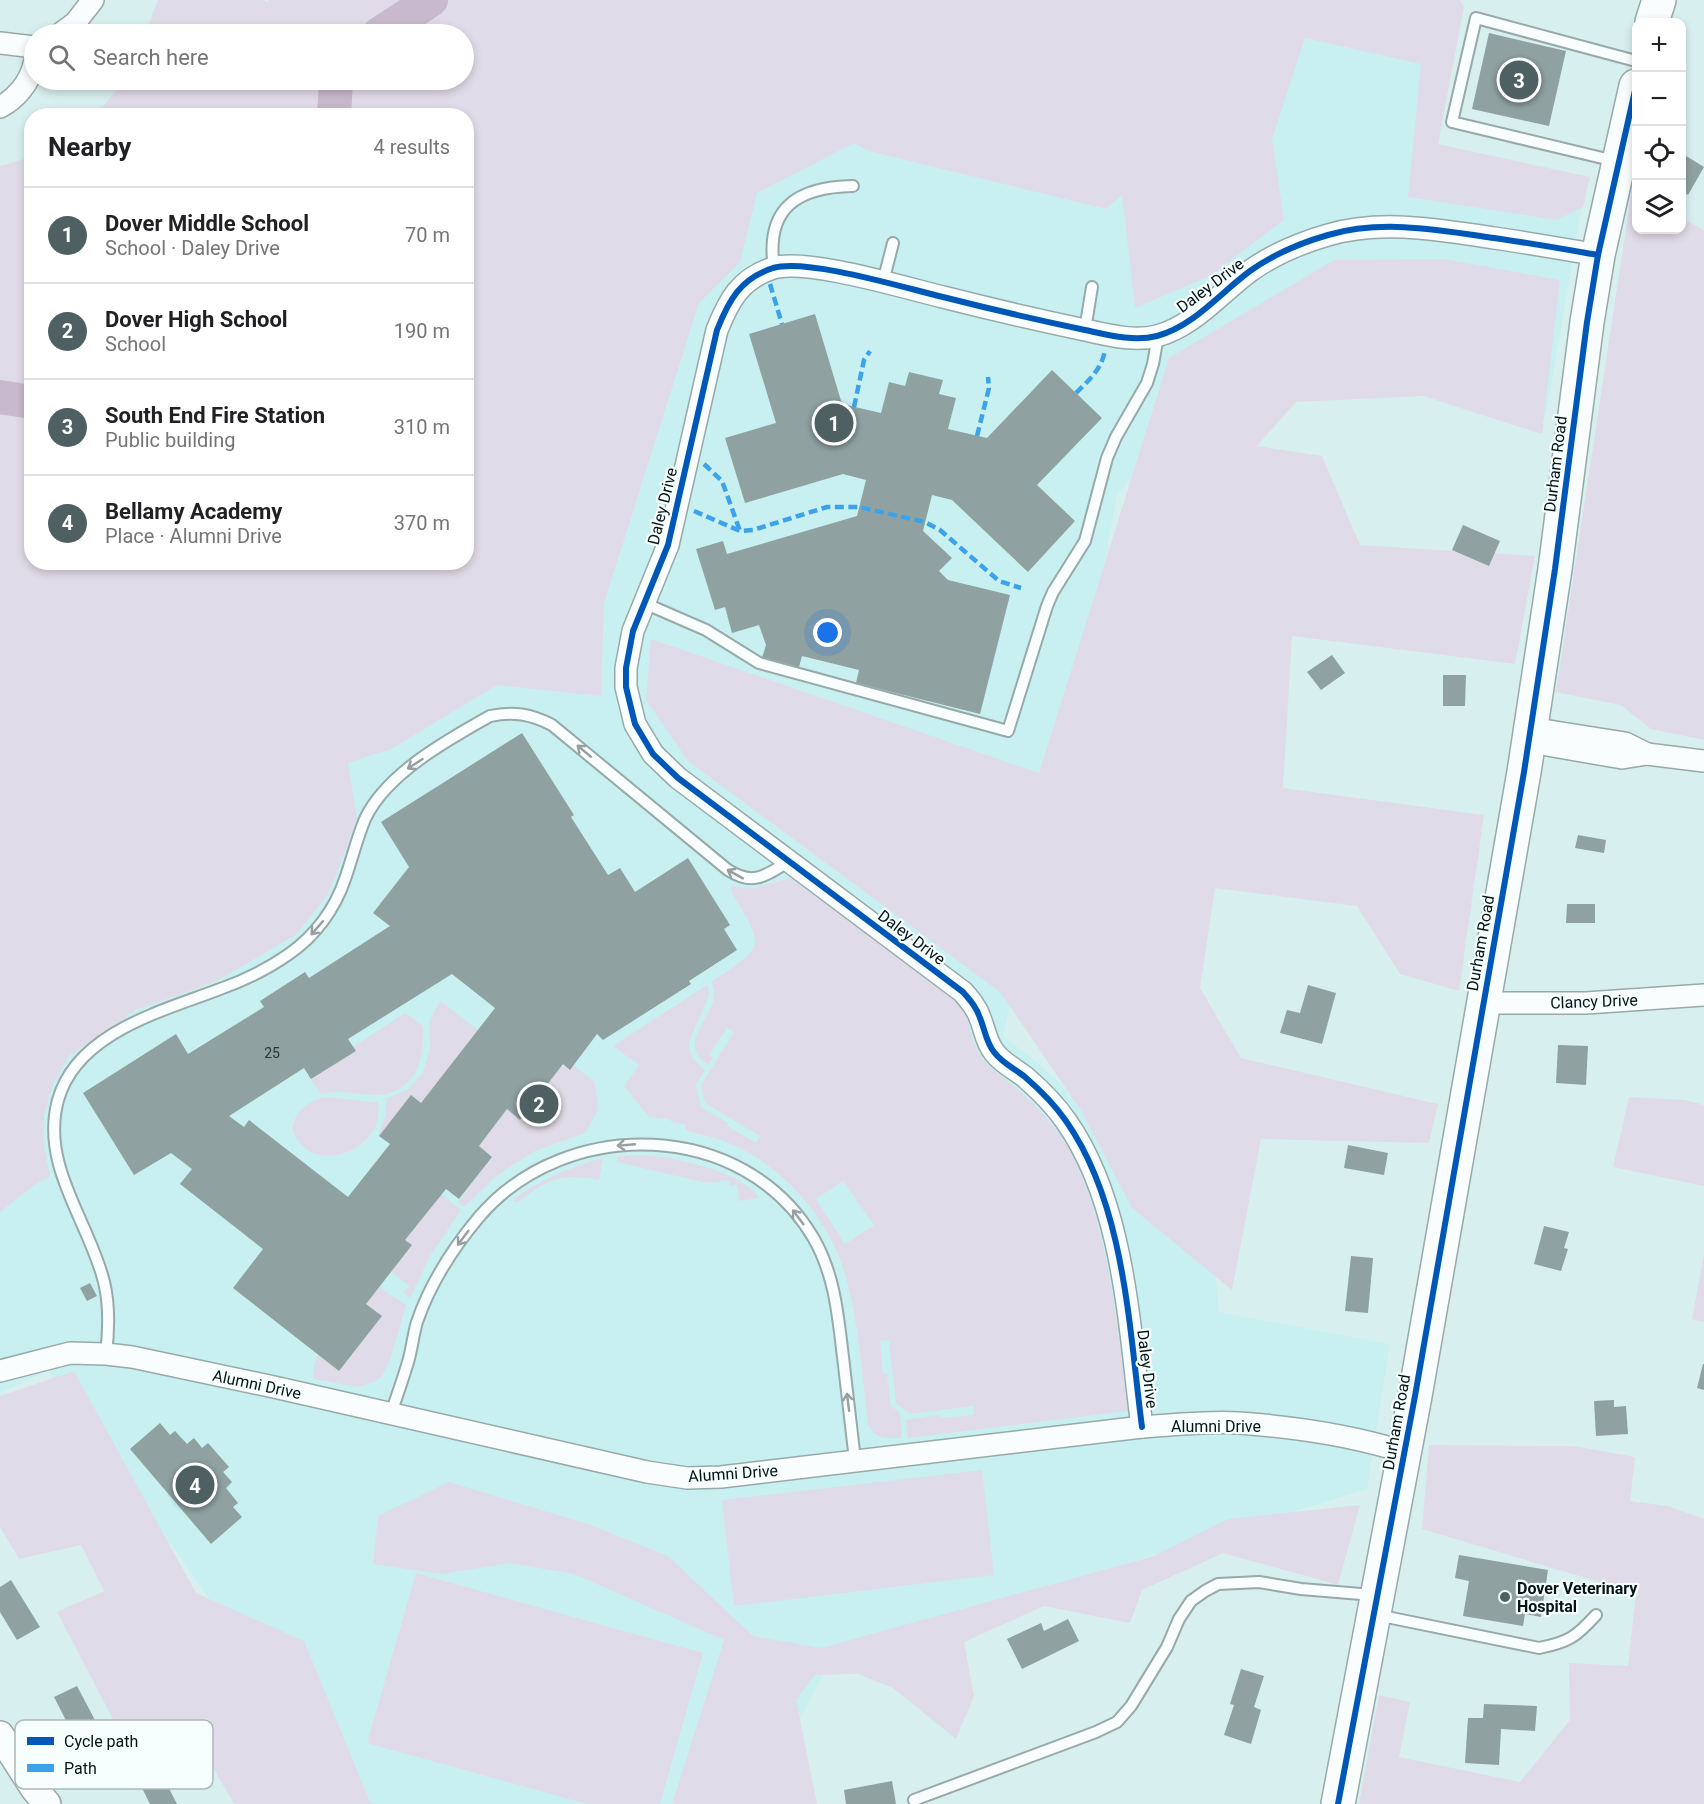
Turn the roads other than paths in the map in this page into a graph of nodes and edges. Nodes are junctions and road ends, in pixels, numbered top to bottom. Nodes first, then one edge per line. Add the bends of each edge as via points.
1 (93, 0) edge
2 (1659, 0) edge
3 (1653, 18) edge
4 (74, 24) edge
5 (0, 43) edge
6 (24, 46) edge
7 (1632, 60) edge
8 (24, 86) edge
9 (1632, 103) edge
10 (0, 107) edge
11 (1618, 162) junction
12 (853, 186) dead end
13 (893, 243) dead end
14 (1598, 255) junction
15 (774, 268) junction
16 (883, 282) junction
17 (1092, 287) dead end
18 (1085, 330) junction
19 (1158, 336) junction
20 (644, 603) junction
21 (1530, 732) junction
22 (1704, 762) edge
23 (788, 862) junction
24 (1704, 996) edge
25 (1483, 1003) junction
26 (106, 1354) junction
27 (0, 1371) edge
28 (391, 1413) junction
29 (1142, 1427) junction
30 (1404, 1452) junction
31 (855, 1460) junction
32 (1375, 1605) junction
33 (1596, 1615) dead end
34 (0, 1735) edge
35 (15, 1758) edge
36 (35, 1789) edge
37 (914, 1800) dead end
38 (47, 1804) edge
39 (1338, 1804) edge

1 - 4 street
2 - 3 main road
5 - 6 street
7 - 11 lane via 1476,18 1452,122
8 - 10 street
9 - 11 main road, Durham Road
11 - 14 main road, Durham Road
12 - 15 lane via 822,188 804,195 782,212 773,236
13 - 16 lane
14 - 19 street, Daley Drive via 1456,232 1378,226 1353,229 1275,255 1204,310
14 - 21 main road, Durham Road
15 - 16 street, Daley Drive via 809,268
15 - 20 street, Daley Drive via 737,290 717,330 668,545
16 - 18 street, Daley Drive
17 - 18 lane
18 - 19 street, Daley Drive via 1124,338
19 - 20 lane via 1147,383 1107,458 1085,541 1047,606 1008,731 759,663 706,630
20 - 23 street, Daley Drive via 633,631 626,668 630,706 643,739 671,772
21 - 22 street via 1549,731 1625,743 1647,754
21 - 25 main road, Durham Road
23 -> 26 lane via 764,876 742,879 552,725 517,713 490,716 400,773 366,818 340,893 324,920 301,944 274,963 223,988 126,1025 88,1053 63,1086 57,1108 57,1148 64,1183 104,1281 109,1308
23 - 29 street, Daley Drive via 963,992 975,1006 992,1050 1047,1098 1079,1142 1100,1188 1117,1252
24 - 25 street, Clancy Drive via 1586,1003
25 - 30 main road, Durham Road
26 - 27 street, Alumni Drive via 70,1353
26 - 28 street, Alumni Drive
28 - 31 street, Alumni Drive via 676,1477 721,1477
31 -> 28 lane via 836,1295 814,1238 773,1190 753,1174 712,1155 657,1144 596,1149 556,1162 530,1174 480,1216 427,1297
29 - 30 street, Alumni Drive via 1238,1423 1371,1441
29 - 31 street, Alumni Drive
30 - 32 main road, Durham Road
32 - 33 lane via 1539,1648 1579,1634
32 - 37 lane via 1259,1582 1218,1584 1191,1601 1131,1706 1116,1722
32 - 39 main road, Durham Road
34 - 35 street
36 - 38 street

